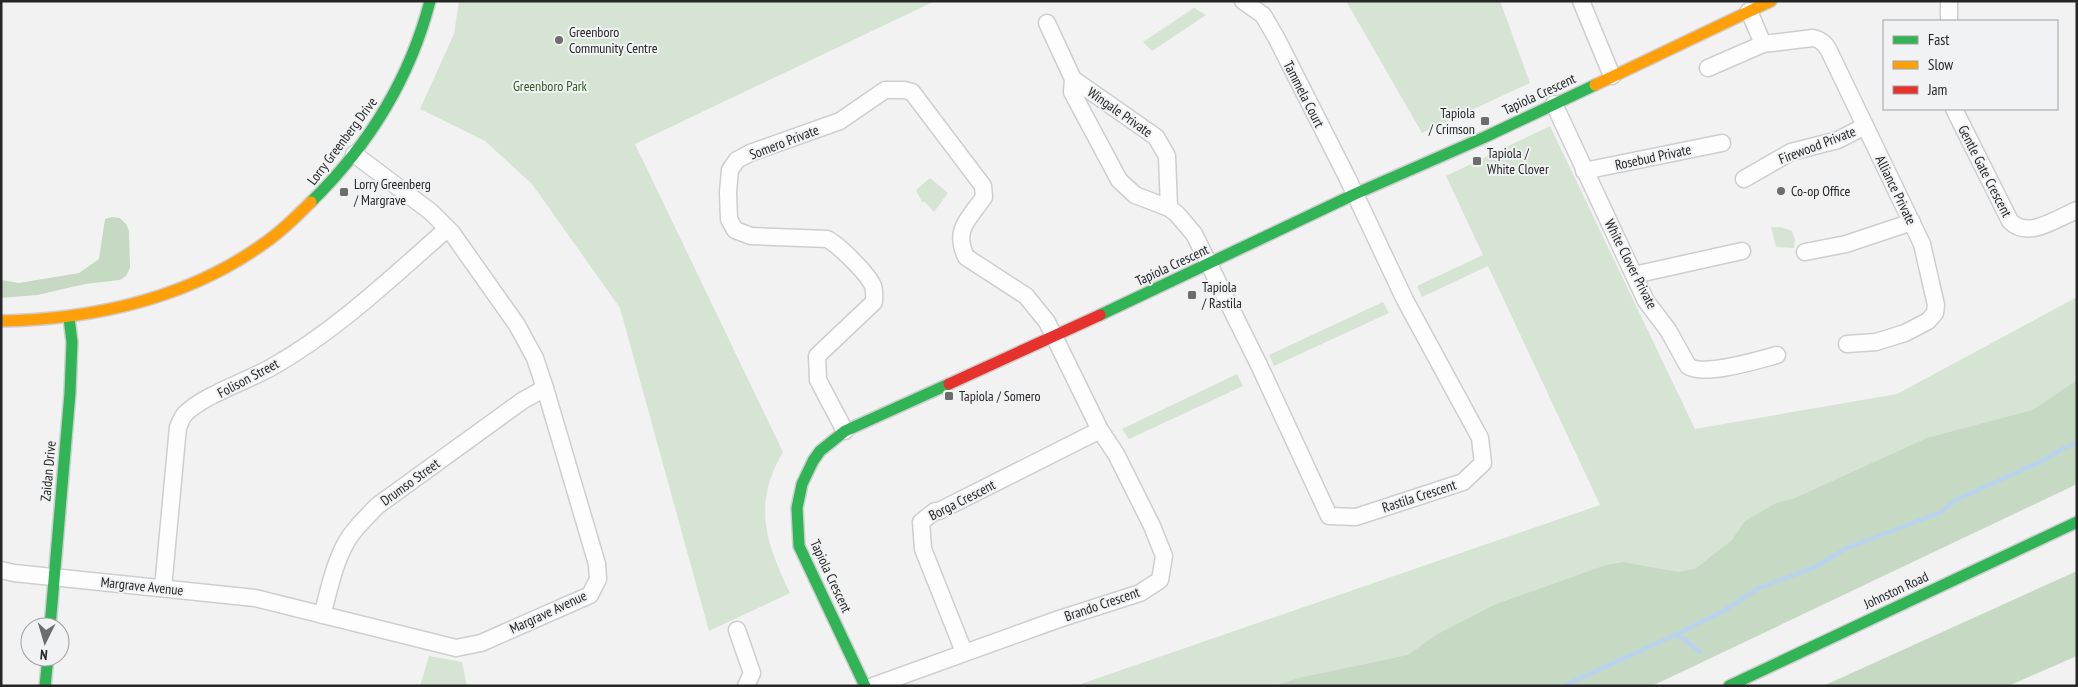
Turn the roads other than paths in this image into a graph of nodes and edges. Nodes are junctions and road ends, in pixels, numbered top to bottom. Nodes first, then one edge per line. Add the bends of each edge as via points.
1 (430, 1) edge
2 (1243, 1) edge
3 (1581, 1) edge
4 (1770, 1) edge
5 (1949, 1) edge
6 (1749, 11) junction
7 (1949, 20) edge
8 (1047, 23) dead end
9 (1763, 44) junction
10 (1708, 68) dead end
11 (1612, 76) junction
12 (1073, 79) junction
13 (1554, 104) junction
14 (1954, 110) edge
15 (1865, 126) junction
16 (1722, 143) dead end
17 (354, 154) junction
18 (1584, 171) junction
19 (1744, 179) dead end
20 (1355, 194) junction
21 (1169, 208) junction
22 (2077, 210) edge
23 (1912, 222) junction
24 (447, 229) junction
25 (1742, 251) dead end
26 (1806, 252) dead end
27 (1208, 264) junction
28 (1634, 275) junction
29 (69, 318) junction
30 (1, 321) edge
31 (1055, 336) junction
32 (1847, 344) dead end
33 (1777, 355) dead end
34 (545, 388) junction
35 (1100, 430) junction
36 (844, 431) junction
37 (2077, 522) edge
38 (1, 570) edge
39 (54, 578) junction
40 (163, 588) junction
41 (322, 615) junction
42 (51, 617) edge
43 (737, 630) dead end
44 (964, 652) junction
45 (47, 667) edge
46 (45, 686) edge
47 (746, 686) edge
48 (865, 686) edge
49 (873, 686) edge
50 (1729, 686) edge

1 - 17 street, Lorry Greenberg Drive via 413,58 398,90
2 - 20 street, Tammela Court via 1263,15 1277,39
3 - 11 street
4 - 6 street, Tapiola Crescent
5 - 7 street
6 - 9 street
6 - 11 street, Tapiola Crescent
8 - 12 street, Wingale Private
9 - 10 street, Alliance Private
9 - 15 street, Alliance Private via 1820,40 1831,55
11 - 13 street, Tapiola Crescent
12 - 21 street, Wingale Private via 1072,92 1120,180 1135,195
12 - 21 street, Wingale Private via 1156,137 1167,156
13 - 18 street, White Clover Private
13 - 20 street, Tapiola Crescent
14 - 22 street, Gentle Gate Crescent via 2015,227 2037,227
15 - 19 street, Firewood Private via 1838,140 1791,152
15 - 23 street, Alliance Private
16 - 18 street, Rosebud Private
17 - 24 street, Margrave Avenue via 431,212
17 - 29 street, Lorry Greenberg Drive via 316,200 258,247 180,289 94,315
18 - 28 street, White Clover Private
20 - 27 street, Tapiola Crescent
20 - 27 street, Rastila Crescent via 1406,300 1480,438 1484,463 1463,482 1356,517 1329,516
21 - 27 street, Wingale Private via 1194,234
23 - 26 street via 1846,244
23 - 32 street, Alliance Private via 1925,254 1936,305 1934,313 1928,321 1899,336
24 - 34 street, Margrave Avenue via 517,325 535,358
24 - 40 street, Folison Street via 316,340 272,367 195,405 184,415 178,427
25 - 28 street
27 - 31 street, Tapiola Crescent
28 - 33 street, White Clover Private via 1646,301 1692,369 1738,365
29 - 30 street, Lorry Greenberg Drive
29 - 39 street, Zaidan Drive via 72,342 70,394
31 - 35 street, Brando Crescent
31 - 36 street, Tapiola Crescent
31 - 36 street, Somero Private via 1026,296 966,257 960,232 984,197 983,186 912,92 885,90 840,121 750,153 737,160 730,170 728,192 734,230 750,236 827,239 837,244 874,287 874,302 817,356 818,380
34 - 41 street, Drumso Street via 522,401 377,506 359,524 340,557
34 - 41 street, Margrave Avenue via 597,564 598,579 590,594 481,643 456,648
35 - 44 street, Borga Crescent via 935,511 921,522 923,549
35 - 44 street, Brando Crescent via 1116,454 1152,526 1164,556 1160,580 1140,593
36 - 48 street, Tapiola Crescent via 809,466 797,500 796,528 799,546
37 - 50 street, Johnston Road
38 - 39 street, Margrave Avenue
39 - 40 street, Margrave Avenue
39 - 42 street, Zaidan Drive
40 - 41 street, Margrave Avenue via 255,598
43 - 47 street via 752,673
44 - 49 street, Brando Crescent
45 - 46 street

